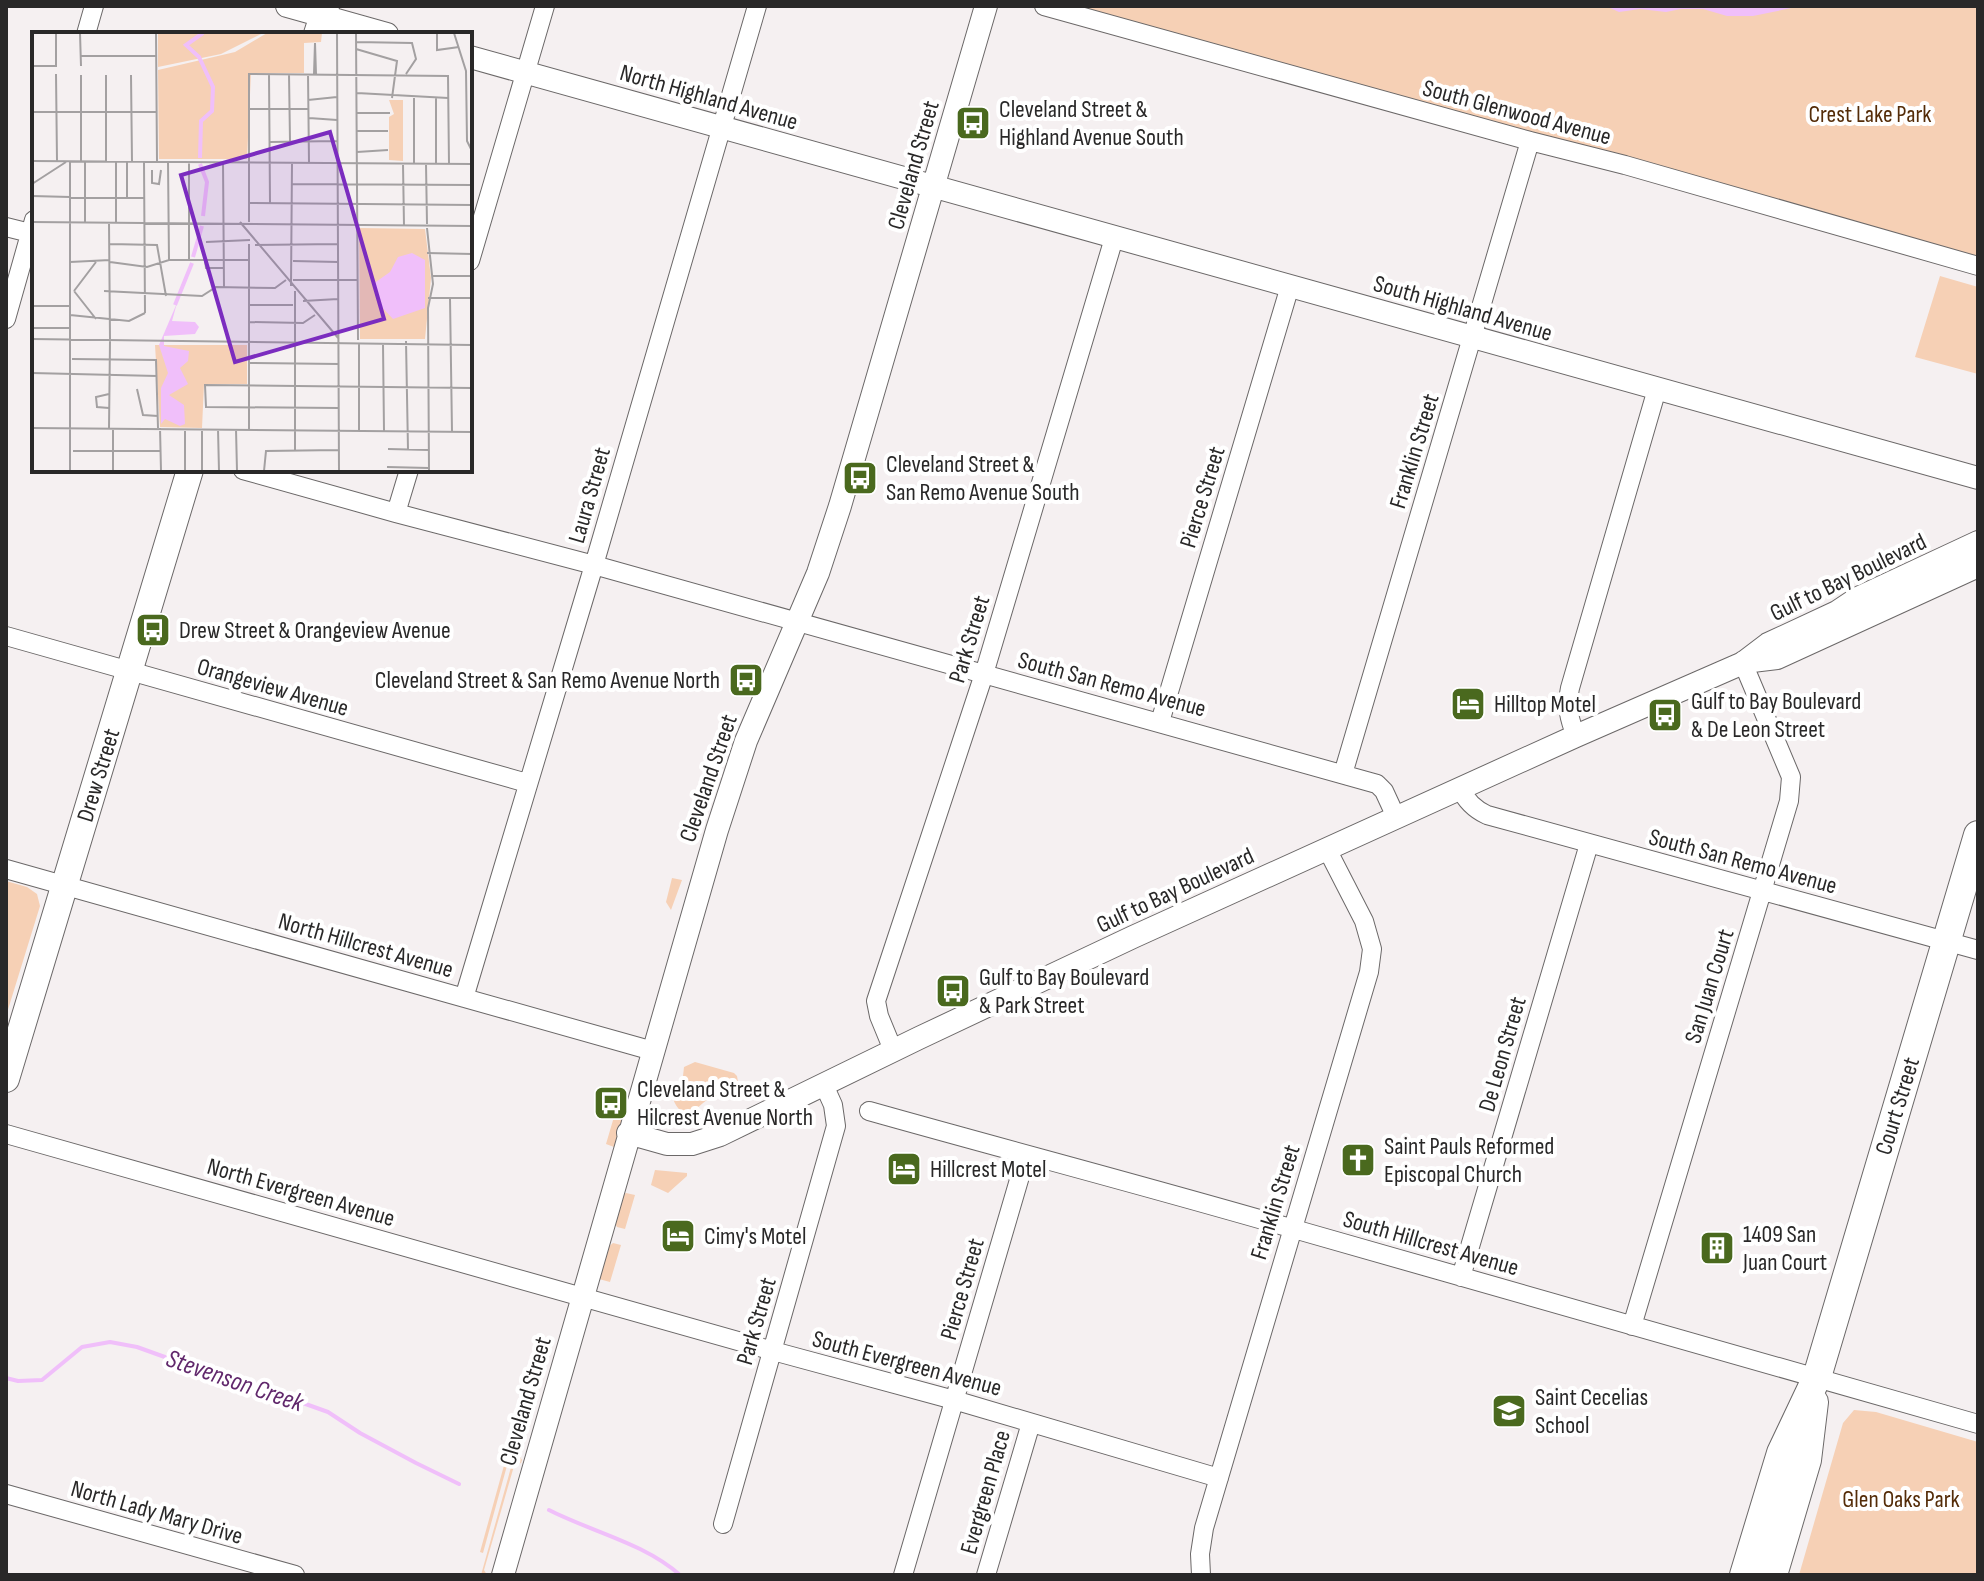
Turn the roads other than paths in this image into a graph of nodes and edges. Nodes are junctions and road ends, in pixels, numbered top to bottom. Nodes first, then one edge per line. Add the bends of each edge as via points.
1 (94, 6) edge
2 (287, 6) edge
3 (545, 6) edge
4 (757, 6) edge
5 (986, 6) edge
6 (1044, 6) edge
7 (322, 19) edge
8 (87, 32) edge
9 (378, 32) edge
10 (472, 58) edge
11 (525, 73) junction
12 (722, 127) junction
13 (1530, 141) junction
14 (933, 187) junction
15 (6, 227) edge
16 (32, 229) edge
17 (32, 232) edge
18 (1114, 238) junction
19 (472, 254) edge
20 (1978, 266) edge
21 (1290, 286) junction
22 (6, 319) edge
23 (1473, 338) junction
24 (1657, 389) junction
25 (189, 472) edge
26 (250, 472) edge
27 (408, 472) edge
28 (1973, 481) edge
29 (396, 513) junction
30 (1976, 547) edge
31 (594, 565) junction
32 (796, 623) junction
33 (6, 636) edge
34 (1743, 663) junction
35 (130, 671) junction
36 (984, 674) junction
37 (1160, 722) junction
38 (1576, 736) junction
39 (1343, 774) junction
40 (527, 783) junction
41 (1460, 788) junction
42 (1396, 817) junction
43 (1978, 835) edge
44 (1589, 844) junction
45 (1327, 849) junction
46 (6, 869) edge
47 (66, 886) junction
48 (1763, 891) junction
49 (1947, 941) junction
50 (1978, 950) edge
51 (464, 998) junction
52 (893, 1050) junction
53 (653, 1051) junction
54 (6, 1079) edge
55 (824, 1085) junction
56 (869, 1111) dead end
57 (628, 1133) junction
58 (6, 1134) edge
59 (1026, 1156) junction
60 (1292, 1228) junction
61 (1461, 1277) junction
62 (582, 1297) junction
63 (1632, 1326) junction
64 (773, 1351) junction
65 (1817, 1377) junction
66 (954, 1400) junction
67 (1031, 1423) junction
68 (1978, 1424) edge
69 (1219, 1478) junction
70 (6, 1494) edge
71 (723, 1524) dead end
72 (295, 1575) edge
73 (503, 1575) edge
74 (903, 1575) edge
75 (986, 1575) edge
76 (1201, 1575) edge
77 (1744, 1575) edge
78 (1773, 1575) edge

1 - 8 street
2 - 7 street
3 - 11 street
4 - 12 street, Laura Street
5 - 14 street, Cleveland Street
6 - 13 street, South Glenwood Avenue
7 - 9 street
10 - 11 street, North Highland Avenue
11 - 12 street, North Highland Avenue
11 - 19 street
12 - 14 street, North Highland Avenue
12 - 31 street, Laura Street
13 - 20 street, South Glenwood Avenue
13 - 23 street, Franklin Street
14 - 18 street, South Highland Avenue
14 - 32 street, Cleveland Street via 840,506
15 - 16 street
17 - 22 street
18 - 21 street, South Highland Avenue
18 - 36 street, Park Street
21 - 23 street, South Highland Avenue
21 - 37 street, Pierce Street
23 - 24 street, South Highland Avenue
23 - 39 street, Franklin Street
24 - 28 street, South Highland Avenue
24 - 38 street via 1567,700
25 - 35 main road, Drew Street
26 - 29 street, South San Remo Avenue
27 - 29 street
29 - 31 street, South San Remo Avenue
30 - 34 street, Gulf to Bay Boulevard via 1777,658
31 - 32 street, South San Remo Avenue
31 - 40 street, Laura Street
32 - 36 street, South San Remo Avenue
32 - 53 street, Cleveland Street via 746,741
33 - 35 street, Orangeview Avenue
34 - 38 street, Gulf to Bay Boulevard
34 - 48 street, San Juan Court via 1791,777
35 - 40 street, Orangeview Avenue
35 - 47 main road, Drew Street
36 - 37 street, South San Remo Avenue
36 - 52 street, Park Street via 876,1001
37 - 39 street, South San Remo Avenue
38 - 41 street, Gulf to Bay Boulevard
39 - 42 street, South San Remo Avenue via 1377,784
40 - 51 street, Laura Street
41 - 42 street, Gulf to Bay Boulevard
41 - 44 street, South San Remo Avenue via 1470,804 1487,815
42 - 45 street, Gulf to Bay Boulevard
43 - 49 main road, Court Street
44 - 48 street, South San Remo Avenue
44 - 61 street, De Leon Street
45 - 52 street, Gulf to Bay Boulevard
45 - 60 street, Franklin Street via 1364,921 1372,949
46 - 47 street, North Hillcrest Avenue
47 - 51 street, North Hillcrest Avenue
47 - 54 main road, Drew Street
48 - 49 street, South San Remo Avenue
48 - 63 street, San Juan Court
49 - 50 street, South San Remo Avenue
49 - 65 main road, Court Street
51 - 53 street, North Hillcrest Avenue
52 - 55 street, Gulf to Bay Boulevard
53 - 57 street, Cleveland Street
55 - 57 street, Gulf to Bay Boulevard via 692,1144 667,1144
55 - 64 street, Park Street via 836,1126
56 - 59 street, South Hillcrest Avenue
57 - 62 street, Cleveland Street
58 - 62 street, North Evergreen Avenue
59 - 60 street, South Hillcrest Avenue
59 - 66 street, Pierce Street
60 - 61 street, South Hillcrest Avenue
60 - 69 street, Franklin Street
61 - 63 street, South Hillcrest Avenue
62 - 64 street, South Evergreen Avenue
62 - 73 street, Cleveland Street
63 - 65 street, South Hillcrest Avenue
64 - 66 street, South Evergreen Avenue
64 - 71 street, Park Street
65 - 68 street, South Hillcrest Avenue
65 - 77 main road, Court Street via 1781,1453
65 - 78 main road, Court Street via 1807,1460
66 - 67 street, South Evergreen Avenue
66 - 74 street, Pierce Street
67 - 69 street, South Evergreen Avenue
67 - 75 street, Evergreen Place
69 - 76 street, Franklin Street via 1204,1528
70 - 72 street, North Lady Mary Drive

